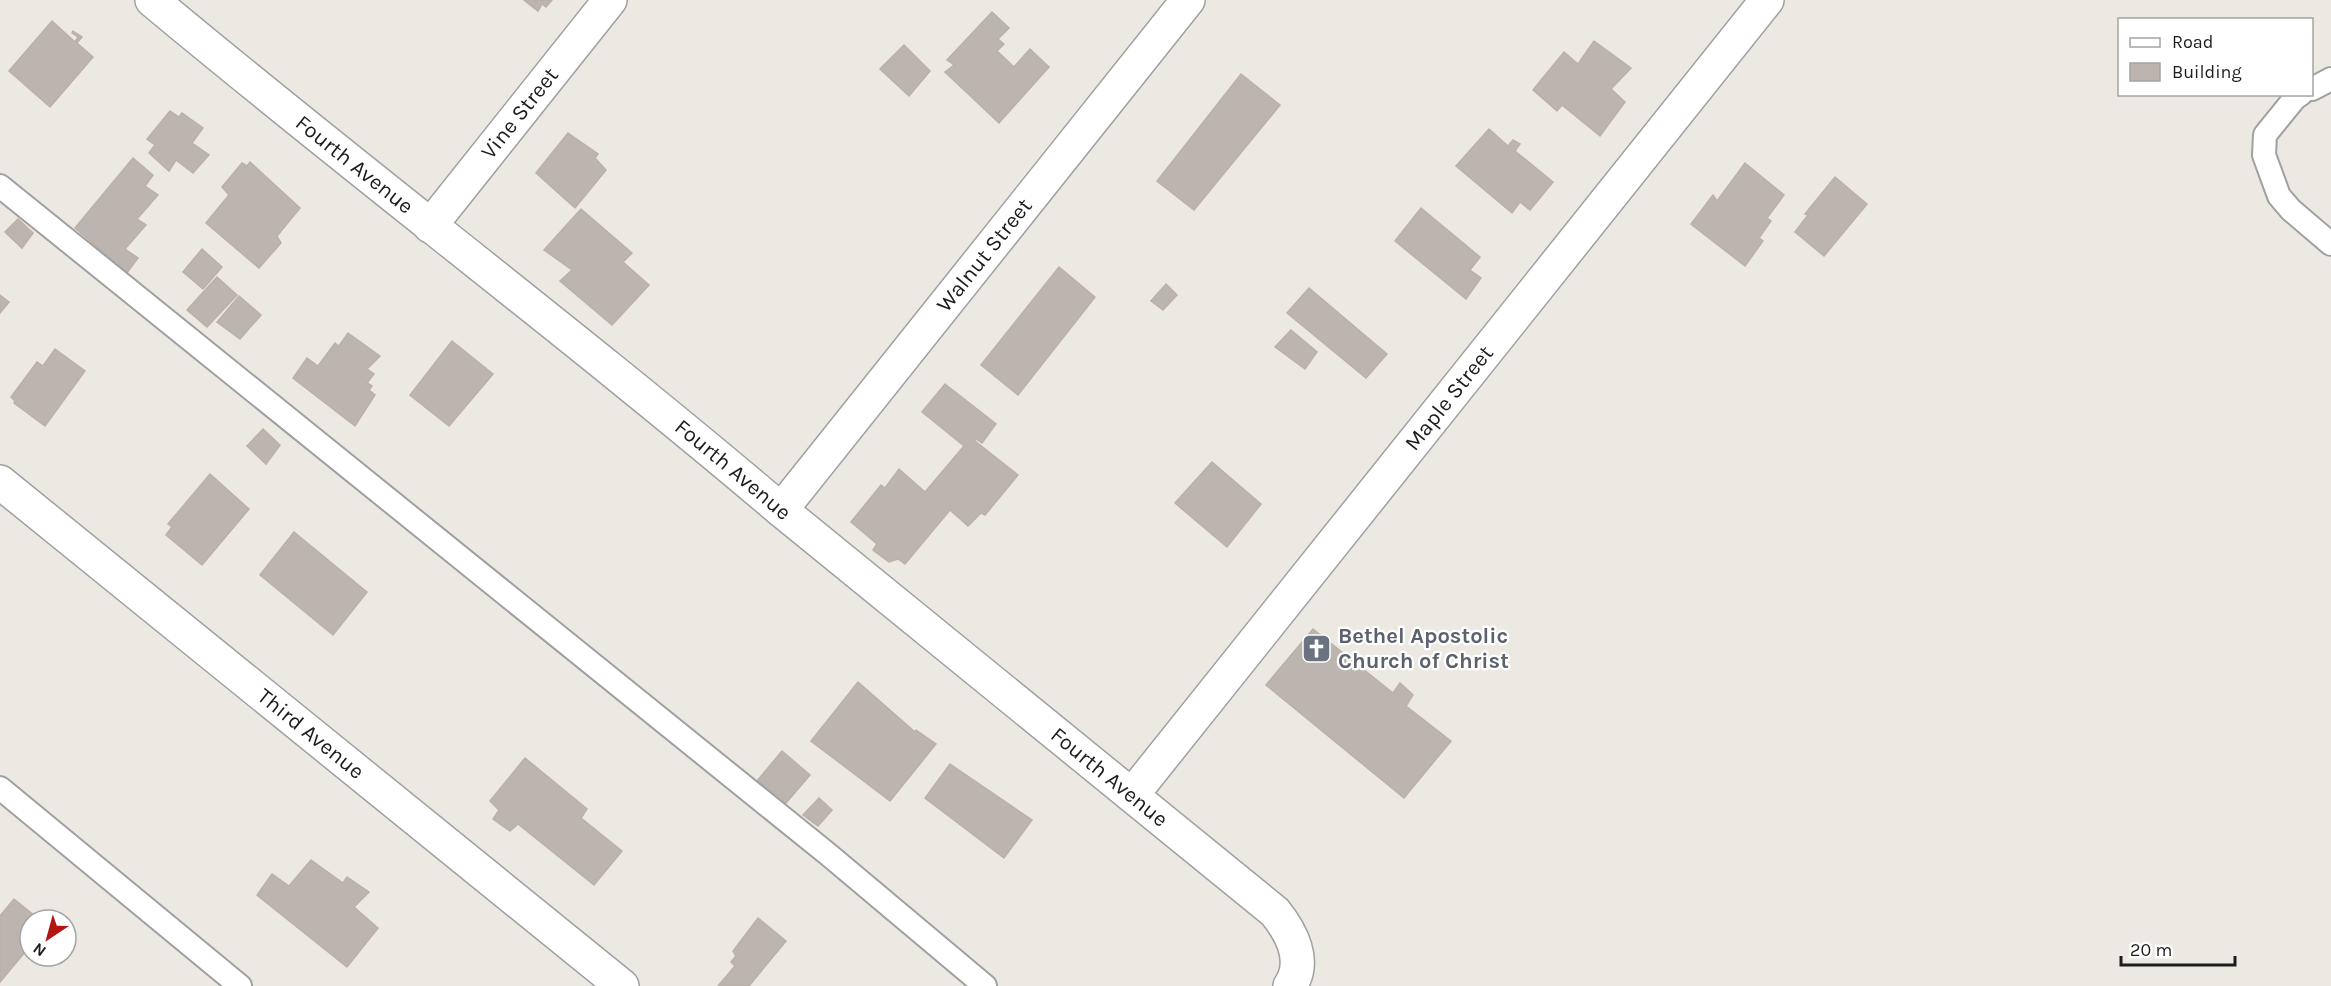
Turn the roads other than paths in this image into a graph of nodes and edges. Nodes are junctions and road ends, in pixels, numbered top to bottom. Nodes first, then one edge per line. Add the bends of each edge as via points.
1 (152, 0) edge
2 (610, 0) edge
3 (1188, 0) edge
4 (1767, 0) edge
5 (2331, 79) edge
6 (2313, 88) edge
7 (2298, 96) edge
8 (0, 186) edge
9 (430, 225) junction
10 (2331, 244) edge
11 (0, 482) edge
12 (781, 510) junction
13 (0, 788) edge
14 (1132, 795) junction
15 (240, 986) edge
16 (622, 986) edge
17 (985, 986) edge
18 (1290, 986) edge

1 - 9 street, Fourth Avenue
2 - 9 street, Vine Street
3 - 12 street, Walnut Street
4 - 14 street, Maple Street
5 - 6 lane
7 - 10 lane via 2265,135 2264,155 2279,196
8 - 17 lane via 829,855
9 - 12 street, Fourth Avenue
11 - 16 street, Third Avenue
12 - 14 street, Fourth Avenue
13 - 15 lane
14 - 18 street, Fourth Avenue via 1275,912 1287,927 1298,954

